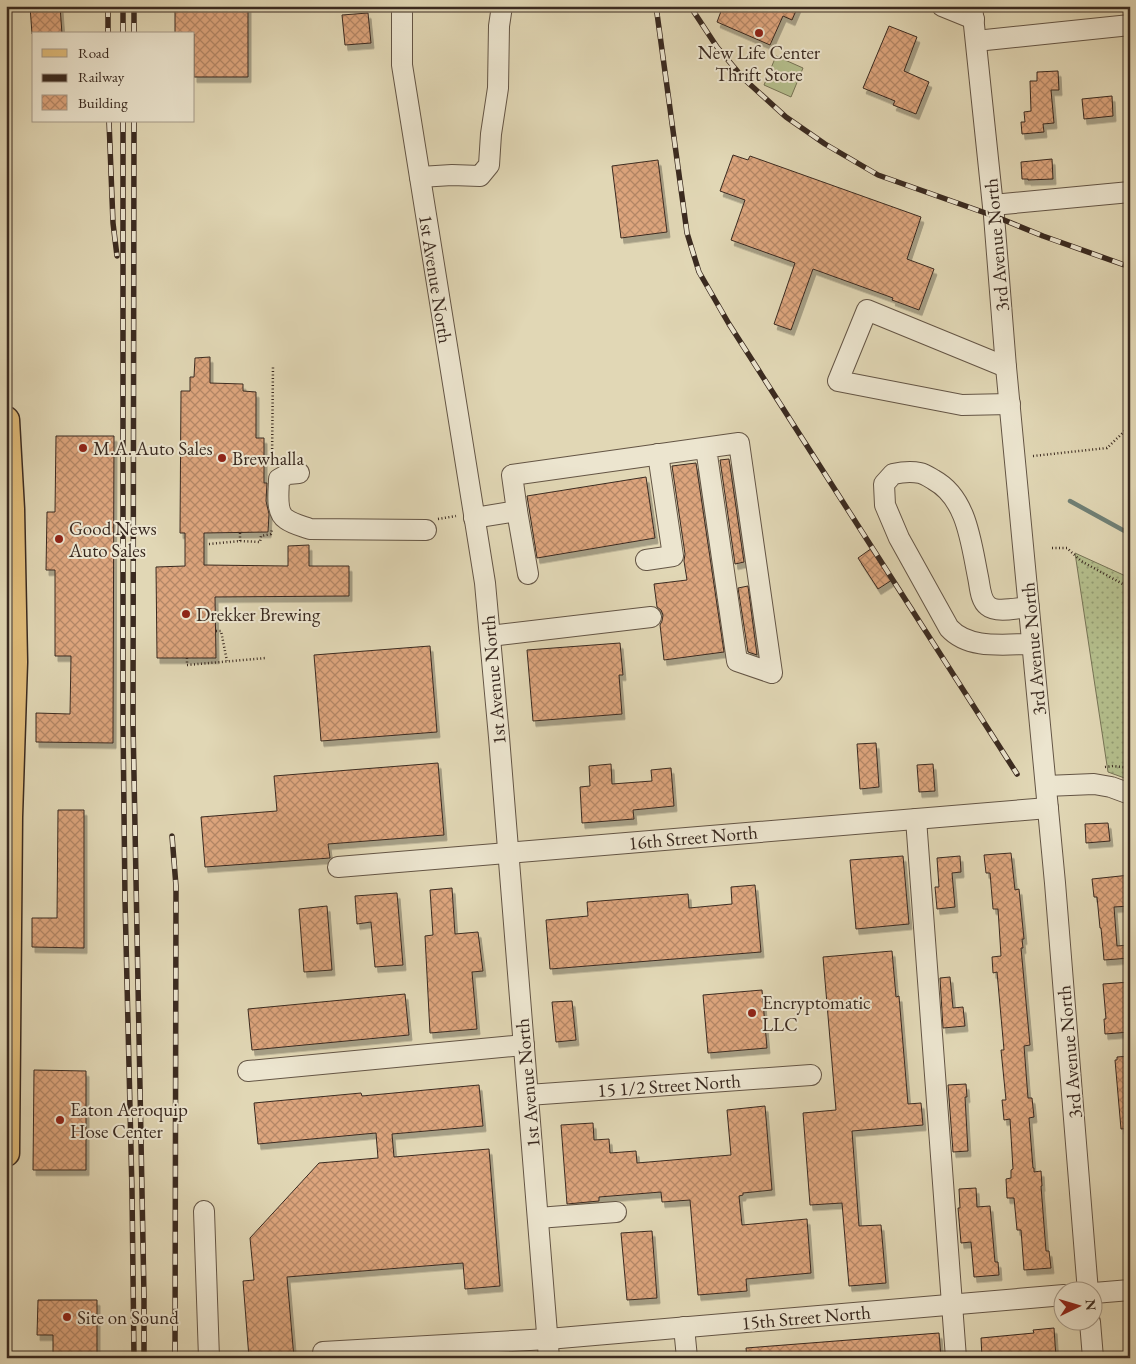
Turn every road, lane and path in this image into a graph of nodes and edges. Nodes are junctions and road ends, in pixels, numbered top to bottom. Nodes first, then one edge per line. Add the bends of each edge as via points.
1 (402, 6) edge
2 (502, 6) edge
3 (942, 6) edge
4 (973, 13) edge
5 (1130, 25) edge
6 (976, 41) junction
7 (420, 177) junction
8 (1130, 192) edge
9 (993, 205) junction
10 (1006, 367) junction
11 (1010, 404) junction
12 (1130, 426) edge
13 (7, 434) edge
14 (706, 448) junction
15 (658, 454) junction
16 (1015, 458) junction
17 (272, 460) dead end
18 (292, 474) joint
19 (517, 511) junction
20 (465, 517) junction
21 (431, 524) joint
22 (240, 533) dead end
23 (240, 541) dead end
24 (1052, 548) dead end
25 (646, 560) dead end
26 (757, 569) junction
27 (528, 574) dead end
28 (725, 574) junction
29 (1130, 588) edge
30 (1029, 607) junction
31 (651, 617) dead end
32 (216, 631) dead end
33 (490, 636) junction
34 (1032, 644) junction
35 (187, 658) dead end
36 (266, 658) dead end
37 (227, 662) junction
38 (10, 663) edge
39 (9, 757) edge
40 (1046, 786) junction
41 (1130, 794) edge
42 (1048, 808) junction
43 (7, 817) edge
44 (916, 819) junction
45 (508, 852) junction
46 (338, 867) dead end
47 (7, 872) edge
48 (7, 917) edge
49 (524, 1045) junction
50 (248, 1071) dead end
51 (810, 1075) dead end
52 (528, 1095) junction
53 (6, 1153) edge
54 (204, 1211) dead end
55 (616, 1212) dead end
56 (538, 1218) junction
57 (1087, 1282) edge
58 (1130, 1290) edge
59 (1104, 1292) edge
60 (1054, 1297) edge
61 (951, 1305) junction
62 (684, 1326) junction
63 (1091, 1332) edge
64 (548, 1348) edge
65 (323, 1352) dead end
66 (209, 1358) edge
67 (687, 1358) edge
68 (956, 1358) edge
69 (1093, 1358) edge

1 - 7 street, 1st Avenue North via 402,66
2 - 7 street via 498,88 488,165 480,176
3 - 4 street
4 - 6 street, 3rd Avenue North
5 - 6 street
6 - 9 street, 3rd Avenue North
7 - 20 street, 1st Avenue North
8 - 9 street
9 - 10 street, 3rd Avenue North
10 - 11 street, 3rd Avenue North
10 - 11 street via 867,310 838,381 962,406
11 - 16 street, 3rd Avenue North
12 - 16 path via 1107,448
13 - 38 main road via 11,509
14 - 15 street
14 - 26 street via 739,443
14 - 28 street
15 - 19 street via 512,475
15 - 25 street via 673,556
16 - 30 street, 3rd Avenue North
17 - 18 path via 284,460
18 - 21 street via 279,479 279,509 285,518 310,529
19 - 20 street
19 - 27 street
20 - 21 path
20 - 33 street, 1st Avenue North via 485,583
22 - 23 path
24 - 29 path via 1067,548 1081,561
26 - 28 street
26 - 28 street via 772,673 737,660
30 - 34 street, 3rd Avenue North
30 - 34 street via 994,609 987,605 981,595 968,530 952,494 921,473 893,474 884,484 884,505 949,628 974,643
31 - 33 street
32 - 37 path via 221,631
33 - 45 street, 1st Avenue North
34 - 40 street, 3rd Avenue North
35 - 37 path via 187,665
36 - 37 path
38 - 39 main road
39 - 43 main road
40 - 41 street via 1094,784
40 - 42 street, 3rd Avenue North
42 - 44 street, 16th Street North
42 - 57 street, 3rd Avenue North
43 - 47 main road
44 - 45 street, 16th Street North
44 - 61 street
45 - 46 street, 16th Street North
45 - 49 street, 1st Avenue North
47 - 48 main road
48 - 53 main road
49 - 50 street
49 - 52 street, 1st Avenue North
51 - 52 street, 15 1/2 Street North
52 - 56 street, 1st Avenue North
54 - 66 street
55 - 56 street
56 - 64 street, 1st Avenue North
58 - 59 street
60 - 61 street, 15th Street North
61 - 62 street, 15th Street North
61 - 68 street
62 - 64 street, 15th Street North
62 - 67 street
63 - 69 street
64 - 65 street, 15th Street North

